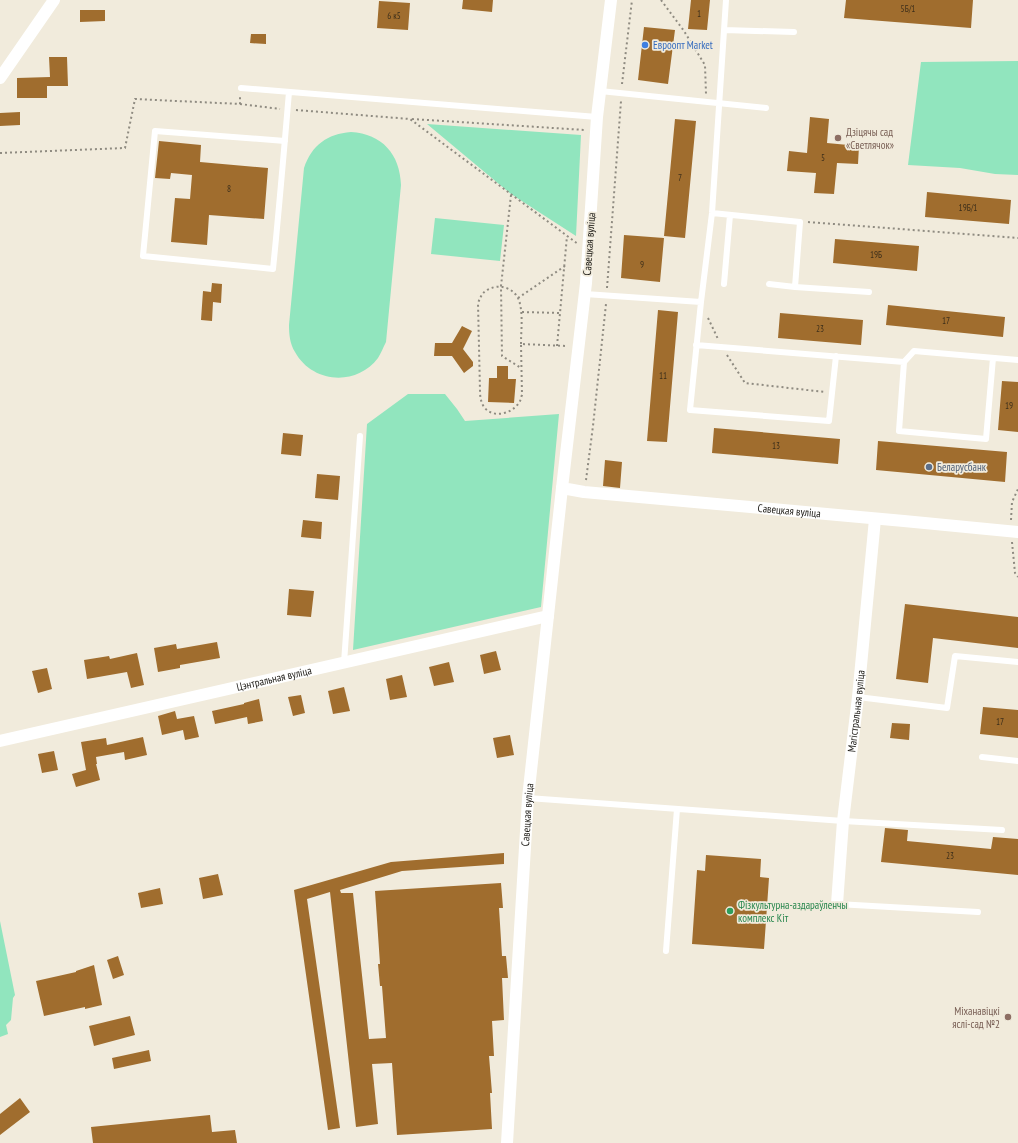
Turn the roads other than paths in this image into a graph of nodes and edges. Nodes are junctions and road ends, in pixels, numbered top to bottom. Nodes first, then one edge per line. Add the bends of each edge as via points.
1 (54, 0) edge
2 (611, 0) edge
3 (726, 0) edge
4 (724, 30) junction
5 (794, 32) dead end
6 (0, 78) edge
7 (241, 88) road end
8 (600, 91) junction
9 (289, 92) junction
10 (720, 103) junction
11 (766, 108) dead end
12 (597, 117) junction
13 (285, 141) junction
14 (712, 213) junction
15 (730, 215) junction
16 (724, 284) dead end
17 (769, 284) dead end
18 (795, 287) junction
19 (868, 292) dead end
20 (585, 294) junction
21 (701, 302) junction
22 (696, 345) junction
23 (836, 356) junction
24 (993, 358) junction
25 (1018, 360) edge
26 (904, 362) junction
27 (360, 436) dead end
28 (562, 488) junction
29 (875, 519) junction
30 (1018, 532) edge
31 (548, 616) junction
32 (1018, 662) edge
33 (344, 663) junction
34 (858, 697) junction
35 (0, 741) edge
36 (982, 758) dead end
37 (1018, 761) edge
38 (528, 798) junction
39 (677, 809) junction
40 (843, 821) junction
41 (1002, 830) dead end
42 (837, 904) joint
43 (978, 912) dead end
44 (666, 951) dead end
45 (507, 1143) edge

1 - 6 street
2 - 8 street, Савецкая вуліца
3 - 4 lane
4 - 5 lane
4 - 10 lane
7 - 9 lane
8 - 10 lane
8 - 12 street, Савецкая вуліца
9 - 12 lane
9 - 13 lane
10 - 11 lane
10 - 14 lane
12 - 20 street, Савецкая вуліца
13 - 13 lane via 273,269 143,256 155,131
14 - 15 lane
14 - 21 lane
15 - 16 lane
15 - 18 lane via 800,222
17 - 18 lane
18 - 19 lane
20 - 21 lane
20 - 28 street, Савецкая вуліца
21 - 22 lane
22 - 23 lane
22 - 23 lane via 690,410 829,421
23 - 26 lane
24 - 25 lane
24 - 26 lane via 914,351
24 - 26 lane via 986,438 899,431
27 - 33 lane
28 - 29 street, Савецкая вуліца
28 - 31 street, Савецкая вуліца
29 - 30 street, Савецкая вуліца
29 - 34 street, Магістральная вуліца
31 - 33 street, Цэнтральная вуліца
31 - 38 street, Савецкая вуліца
32 - 34 lane via 955,656 947,708
33 - 35 street, Цэнтральная вуліца
34 - 40 street, Магістральная вуліца
36 - 37 lane
38 - 39 lane
38 - 45 street, Савецкая вуліца
39 - 40 lane
39 - 44 lane
40 - 41 lane
40 - 42 street, Магістральная вуліца
42 - 43 lane

